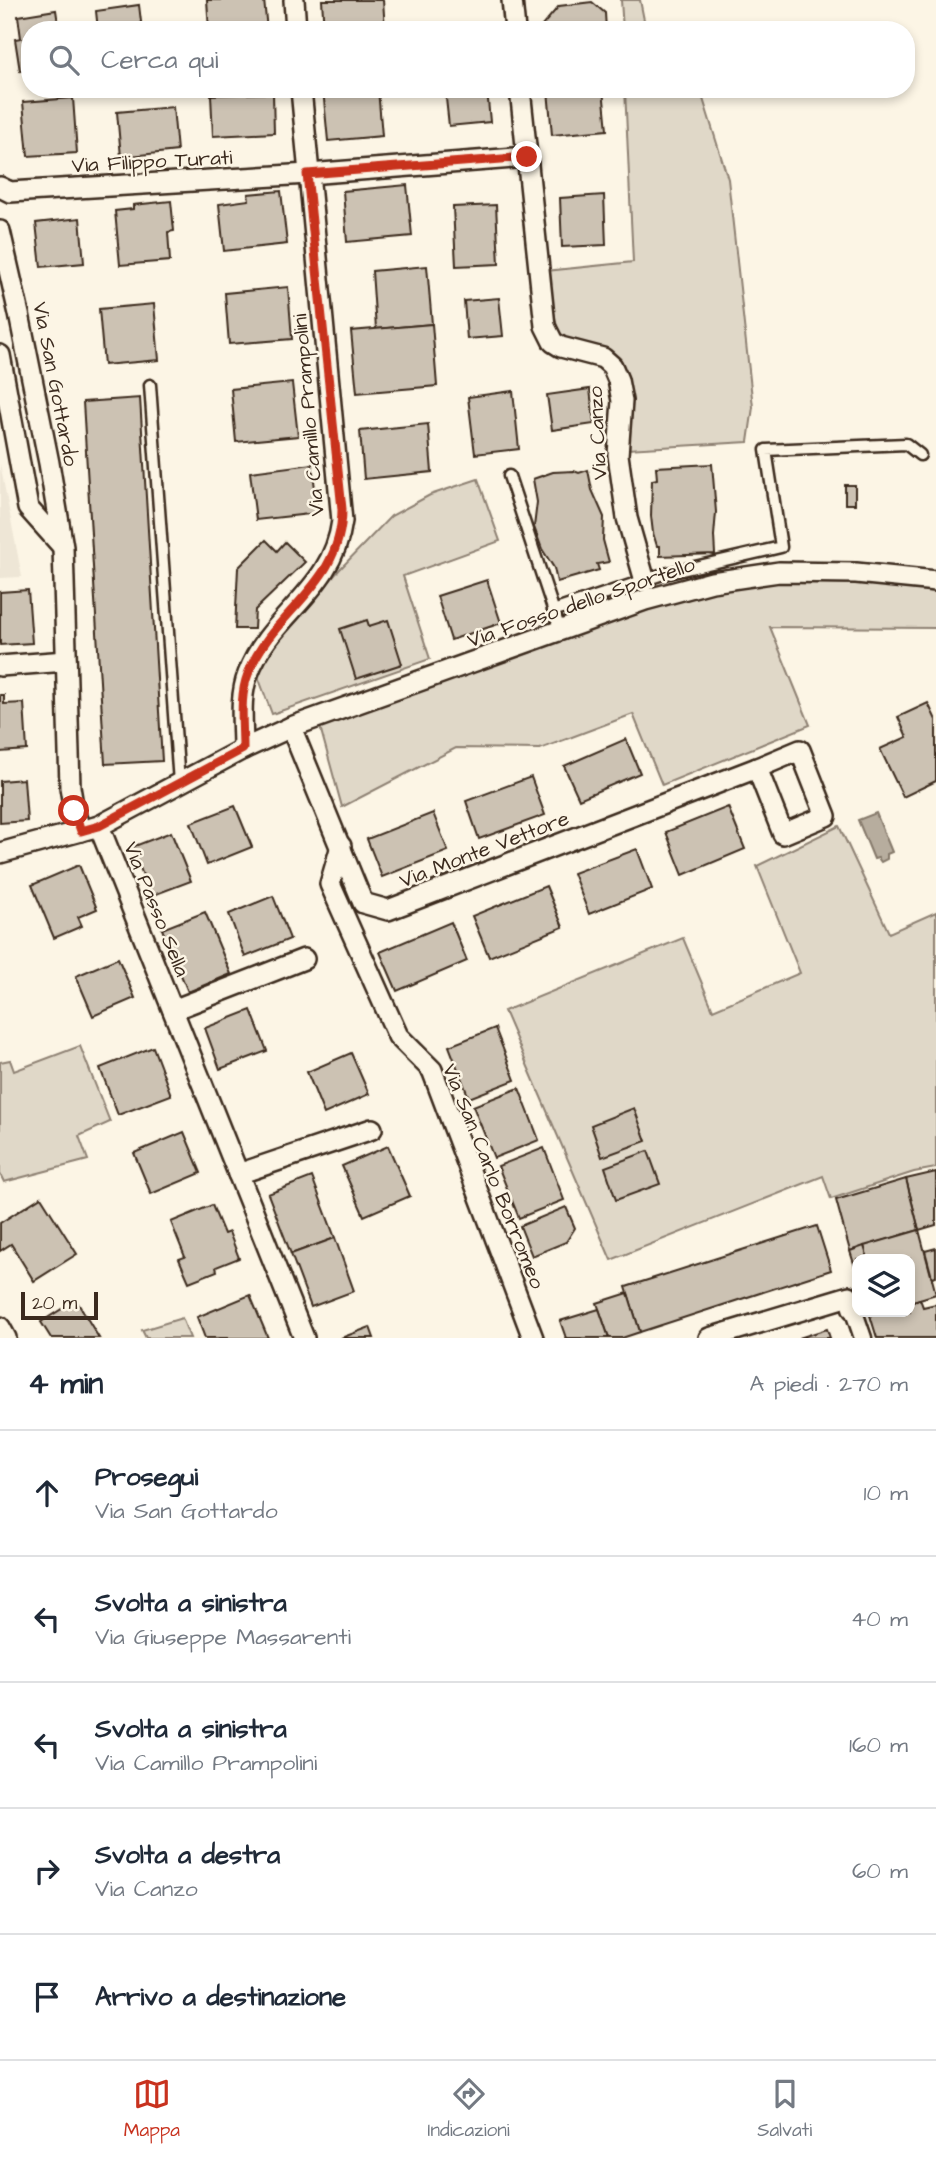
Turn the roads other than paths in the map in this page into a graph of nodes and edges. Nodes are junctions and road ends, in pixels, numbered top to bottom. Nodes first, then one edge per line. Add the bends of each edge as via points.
1 (293, 0) edge
2 (512, 0) edge
3 (295, 21) edge
4 (513, 21) edge
5 (302, 98) edge
6 (521, 98) edge
7 (527, 157) junction
8 (307, 174) junction
9 (0, 187) edge
10 (0, 231) edge
11 (0, 355) edge
12 (150, 385) dead end
13 (920, 456) dead end
14 (509, 475) dead end
15 (63, 547) junction
16 (645, 580) junction
17 (936, 581) edge
18 (553, 611) junction
19 (560, 631) junction
20 (66, 661) junction
21 (0, 666) edge
22 (291, 727) junction
23 (243, 749) junction
24 (757, 768) dead end
25 (179, 783) junction
26 (90, 828) junction
27 (341, 846) junction
28 (0, 853) edge
29 (304, 959) dead end
30 (173, 1010) junction
31 (372, 1129) dead end
32 (238, 1174) junction
33 (851, 1303) joint
34 (0, 1327) edge
35 (6, 1338) edge
36 (304, 1338) edge
37 (533, 1338) edge
38 (709, 1338) edge
39 (863, 1338) edge

1 - 3 street
2 - 4 street
5 - 8 street, Via Camillo Prampolini
6 - 7 street, Via Canzo
7 - 8 street
7 - 16 street, Via Canzo via 545,326 561,347 603,358 618,380 622,401 618,455 627,518
8 - 9 street, Via Filippo Turati via 10,192
8 - 23 street, Via Camillo Prampolini via 342,521 323,573 264,644 248,673 243,692
10 - 15 street, Via San Gottardo
11 - 15 street via 28,508
12 - 25 lane
13 - 16 lane via 906,444 765,450 781,547
14 - 18 lane
15 - 20 street, Via San Gottardo
16 - 18 lane
17 - 19 street, Via Fosso dello Sportello via 779,572 712,582 645,600
18 - 19 lane
19 - 22 street, Via Fosso dello Sportello
20 - 21 street
20 - 26 street, Via San Gottardo via 70,787 74,811
22 - 23 street, Via Fosso dello Sportello
22 - 27 street, Via Monte Vettore
23 - 25 street, Via Fosso dello Sportello
24 - 27 street, Via Monte Vettore via 388,910 363,902
25 - 26 street, Via Fosso dello Sportello
26 - 28 street, Via Fosso dello Sportello
26 - 30 street, Via Passo Sella
27 - 37 street, Via San Carlo Borromeo via 330,884 398,1036 432,1070
29 - 30 street, Via Passo Sella
30 - 32 street, Via Passo Sella
31 - 32 street
32 - 36 street, Via Passo Sella
33 - 38 street
33 - 39 street
34 - 35 street

